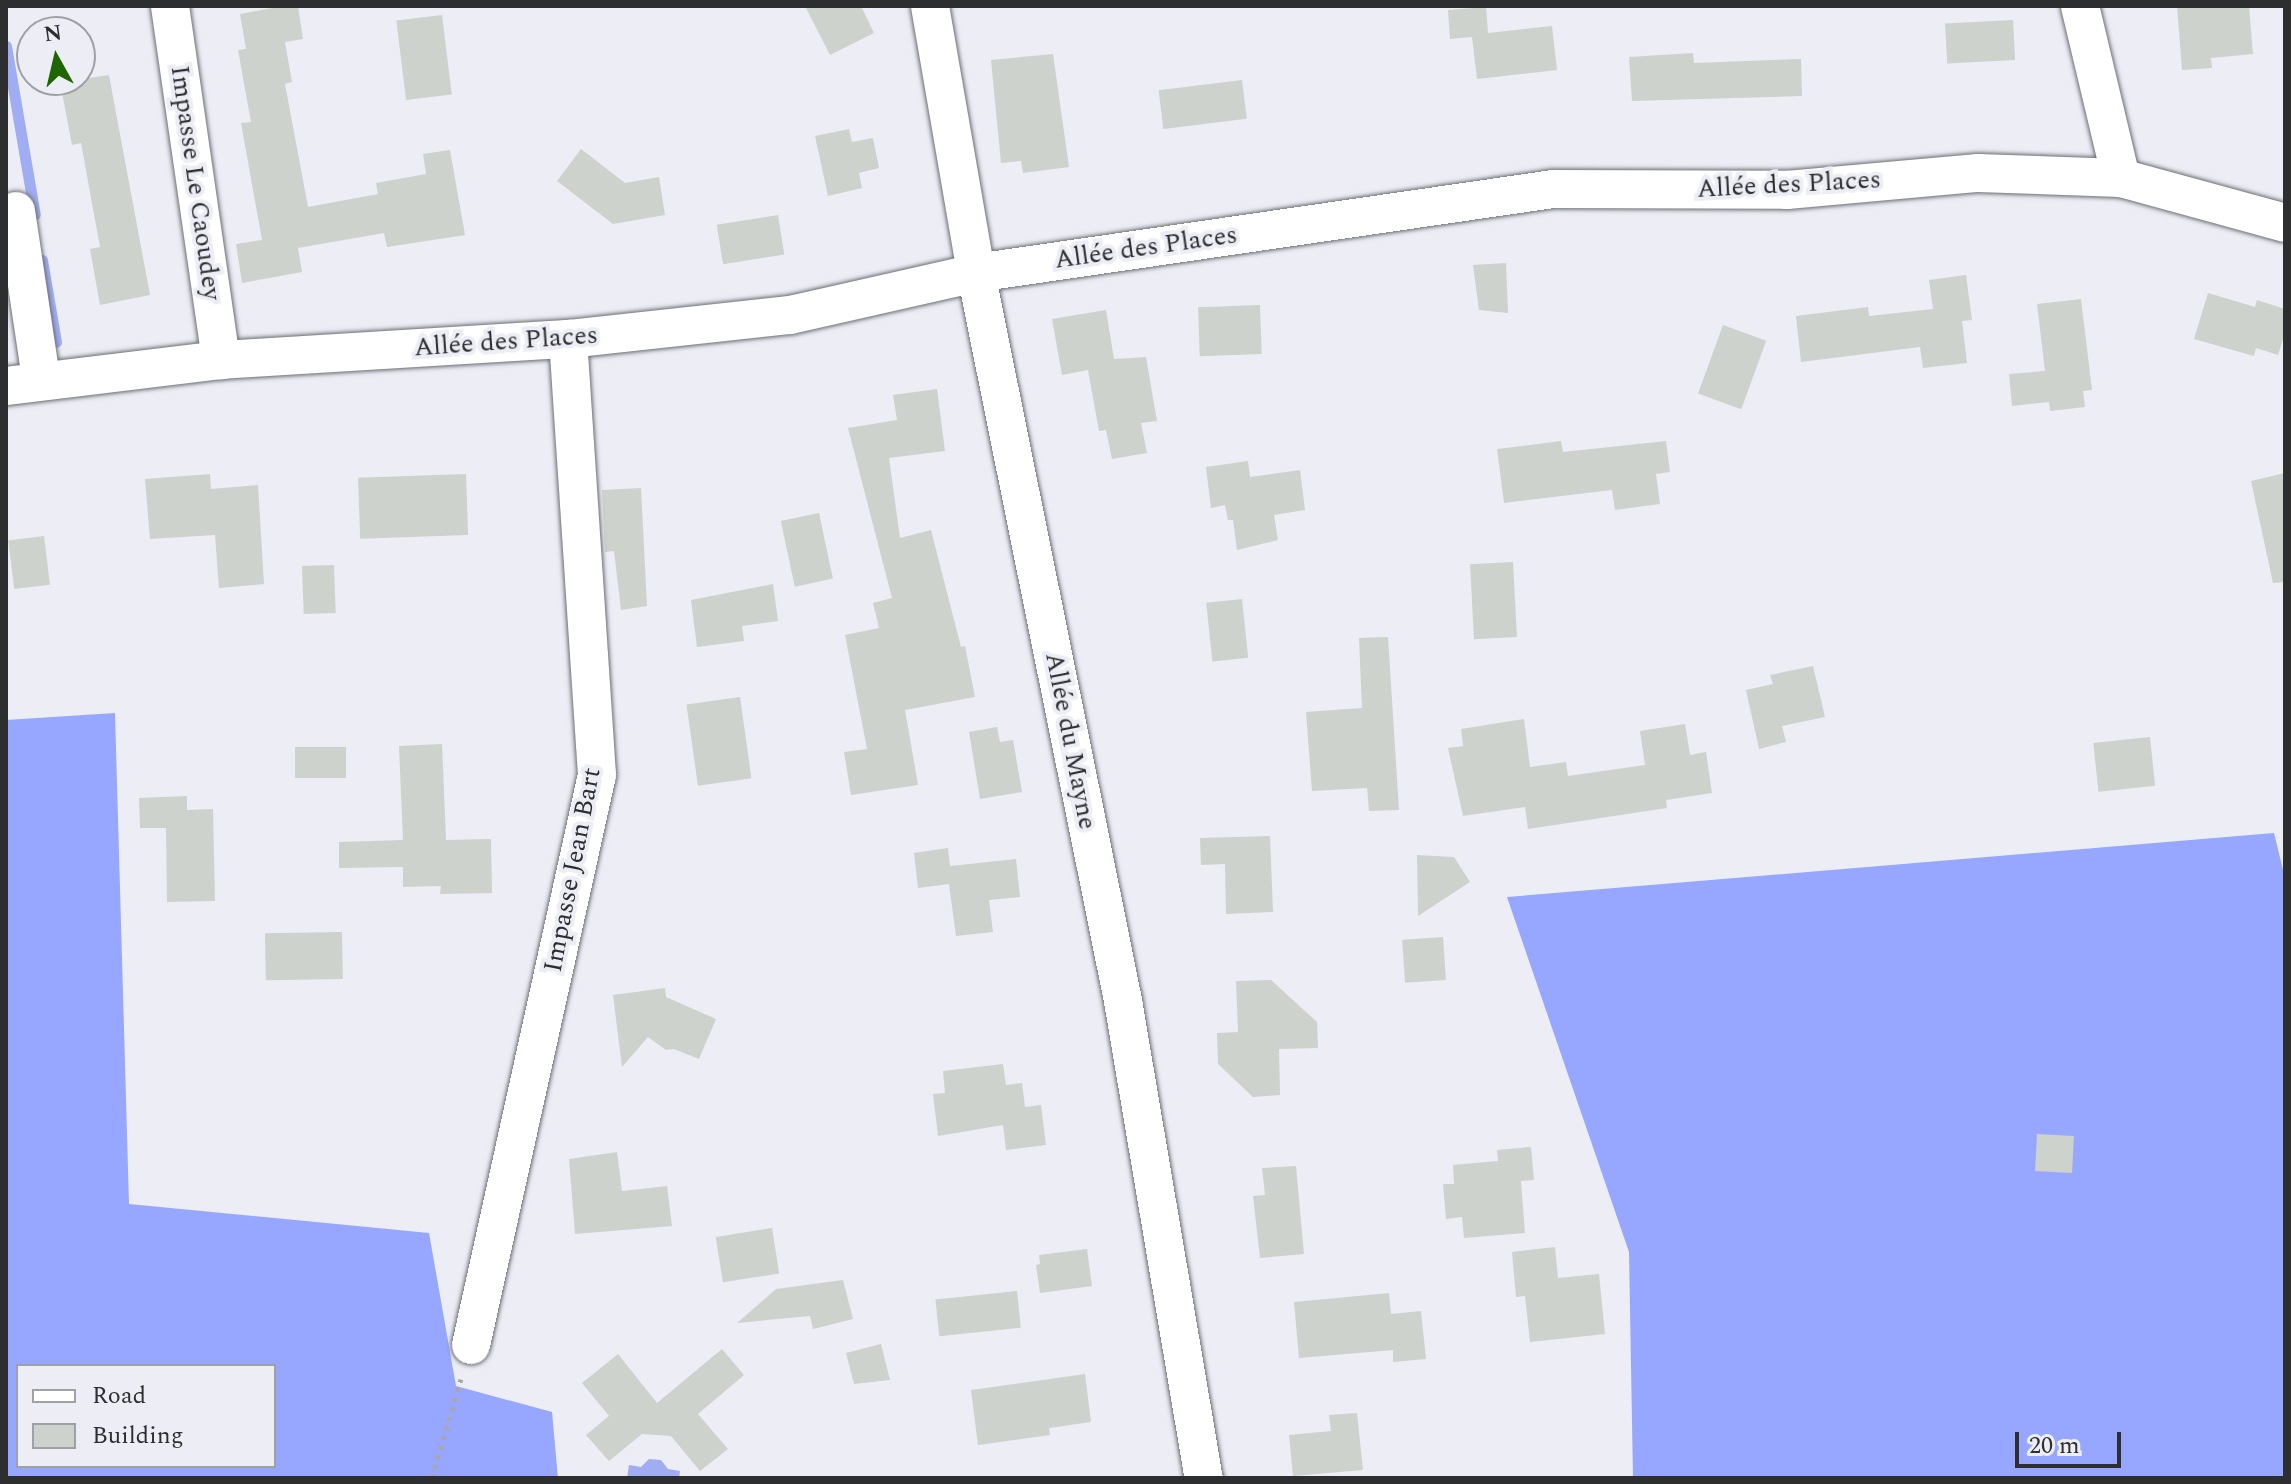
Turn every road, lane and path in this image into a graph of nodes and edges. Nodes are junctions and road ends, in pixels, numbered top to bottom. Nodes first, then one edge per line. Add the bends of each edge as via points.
1 (170, 6) edge
2 (930, 6) edge
3 (2080, 6) edge
4 (2121, 178) junction
5 (16, 211) dead end
6 (2285, 223) edge
7 (976, 273) junction
8 (568, 339) junction
9 (221, 360) junction
10 (23, 382) edge
11 (471, 1345) joint
12 (432, 1478) edge
13 (1204, 1478) edge

1 - 9 street, Impasse Le Caoudey
2 - 7 street, Allée du Mayne
3 - 4 street
4 - 6 street, Allée des Places
4 - 7 street, Allée des Places via 1978,173 1787,190 1553,189
5 - 10 street
7 - 8 street, Allée des Places via 790,315
7 - 13 street, Allée du Mayne via 1123,1001
8 - 9 street, Allée des Places
8 - 11 street, Impasse Jean Bart via 597,775
9 - 10 street, Allée des Places
11 - 12 path

